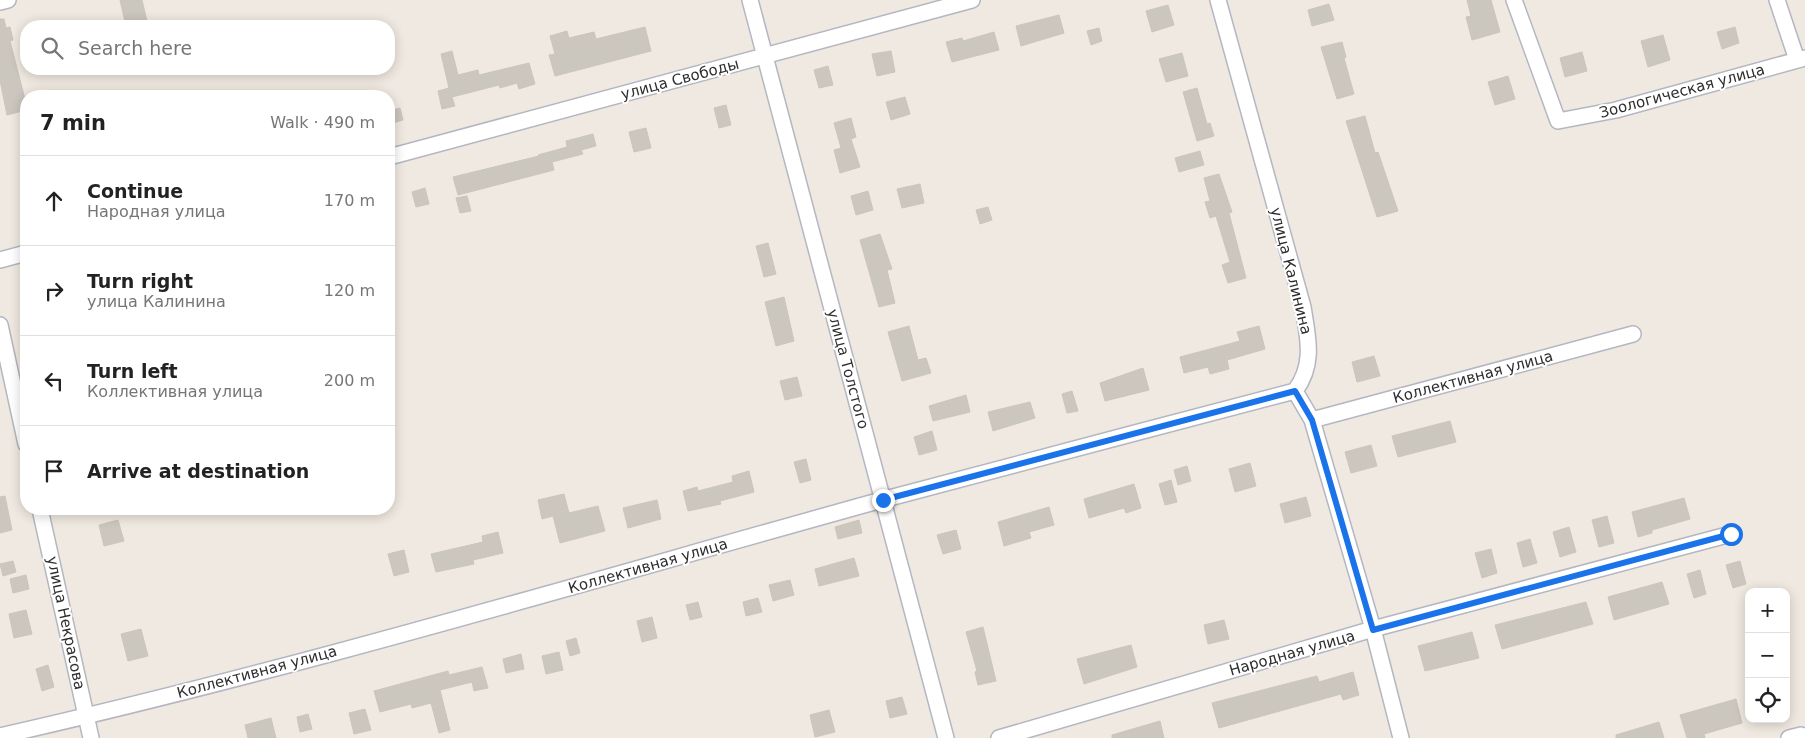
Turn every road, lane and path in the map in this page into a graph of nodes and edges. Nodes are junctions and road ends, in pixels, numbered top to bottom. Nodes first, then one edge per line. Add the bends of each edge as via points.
1 (8, 0) edge
2 (750, 0) edge
3 (972, 0) edge
4 (1218, 0) edge
5 (1514, 0) edge
6 (1777, 0) edge
7 (0, 2) edge
8 (766, 57) junction
9 (1801, 59) edge
10 (395, 155) edge
11 (20, 255) edge
12 (0, 260) edge
13 (0, 325) edge
14 (1633, 334) dead end
15 (1295, 391) junction
16 (20, 417) edge
17 (1312, 420) junction
18 (883, 500) junction
19 (41, 515) edge
20 (1731, 534) dead end
21 (1373, 630) junction
22 (86, 716) junction
23 (0, 736) edge
24 (91, 738) edge
25 (946, 738) edge
26 (999, 738) edge
27 (1402, 738) edge

1 - 7 street
2 - 8 street, улица Толстого
3 - 8 street, улица Свободы
4 - 15 street, улица Калинина via 1303,307 1310,348 1304,378
5 - 9 street, Зоологическая улица via 1558,121 1616,110
6 - 9 street
8 - 10 street, улица Свободы
8 - 18 street, улица Толстого
11 - 12 street
13 - 16 street
14 - 17 street, Коллективная улица
15 - 17 street
15 - 18 street, Коллективная улица
17 - 21 street
18 - 22 street, Коллективная улица via 422,630
18 - 25 street, улица Толстого
19 - 22 street, улица Некрасова
20 - 21 street, Народная улица
21 - 26 street, Народная улица
21 - 27 street
22 - 23 street, Коллективная улица
22 - 24 street, улица Некрасова

